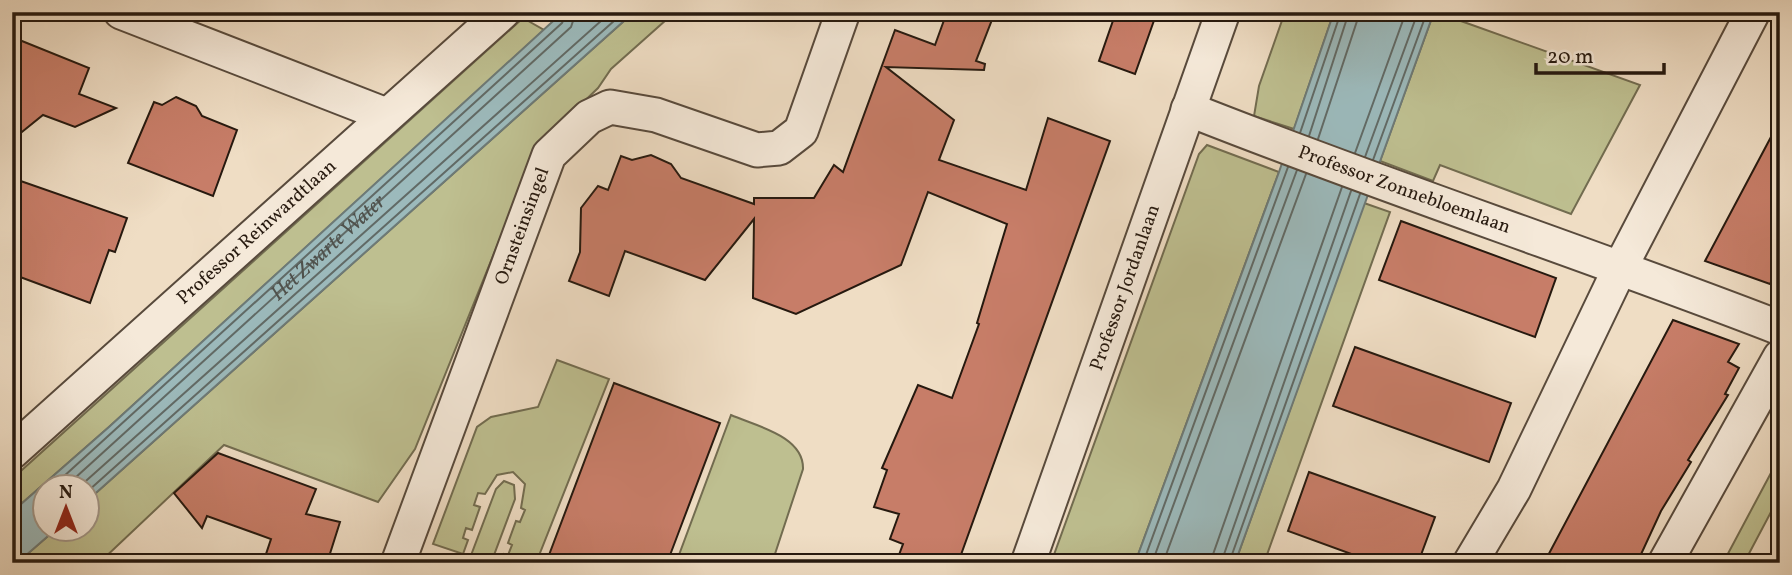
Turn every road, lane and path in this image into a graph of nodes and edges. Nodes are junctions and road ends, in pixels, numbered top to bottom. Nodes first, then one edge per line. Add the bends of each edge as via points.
1 (121, 12) edge
2 (503, 12) edge
3 (843, 12) edge
4 (1223, 12) edge
5 (1753, 12) edge
6 (1188, 109) junction
7 (386, 115) junction
8 (1621, 266) junction
9 (1780, 328) edge
10 (1780, 357) edge
11 (12, 452) edge
12 (398, 563) edge
13 (1028, 563) edge
14 (1470, 563) edge
15 (1665, 563) edge

1 - 7 street
2 - 7 street, Professor Reinwardtlaan
3 - 12 street, Ornsteinsingel via 801,131 779,148 757,150 656,115 610,107 589,117 549,155
4 - 6 street, Professor Jordanlaan
5 - 8 street
6 - 8 street, Professor Zonnebloemlaan via 1279,146
6 - 13 street, Professor Jordanlaan
7 - 11 street, Professor Reinwardtlaan
8 - 9 street, Professor Zonnebloemlaan
8 - 14 street via 1514,489
10 - 15 street

